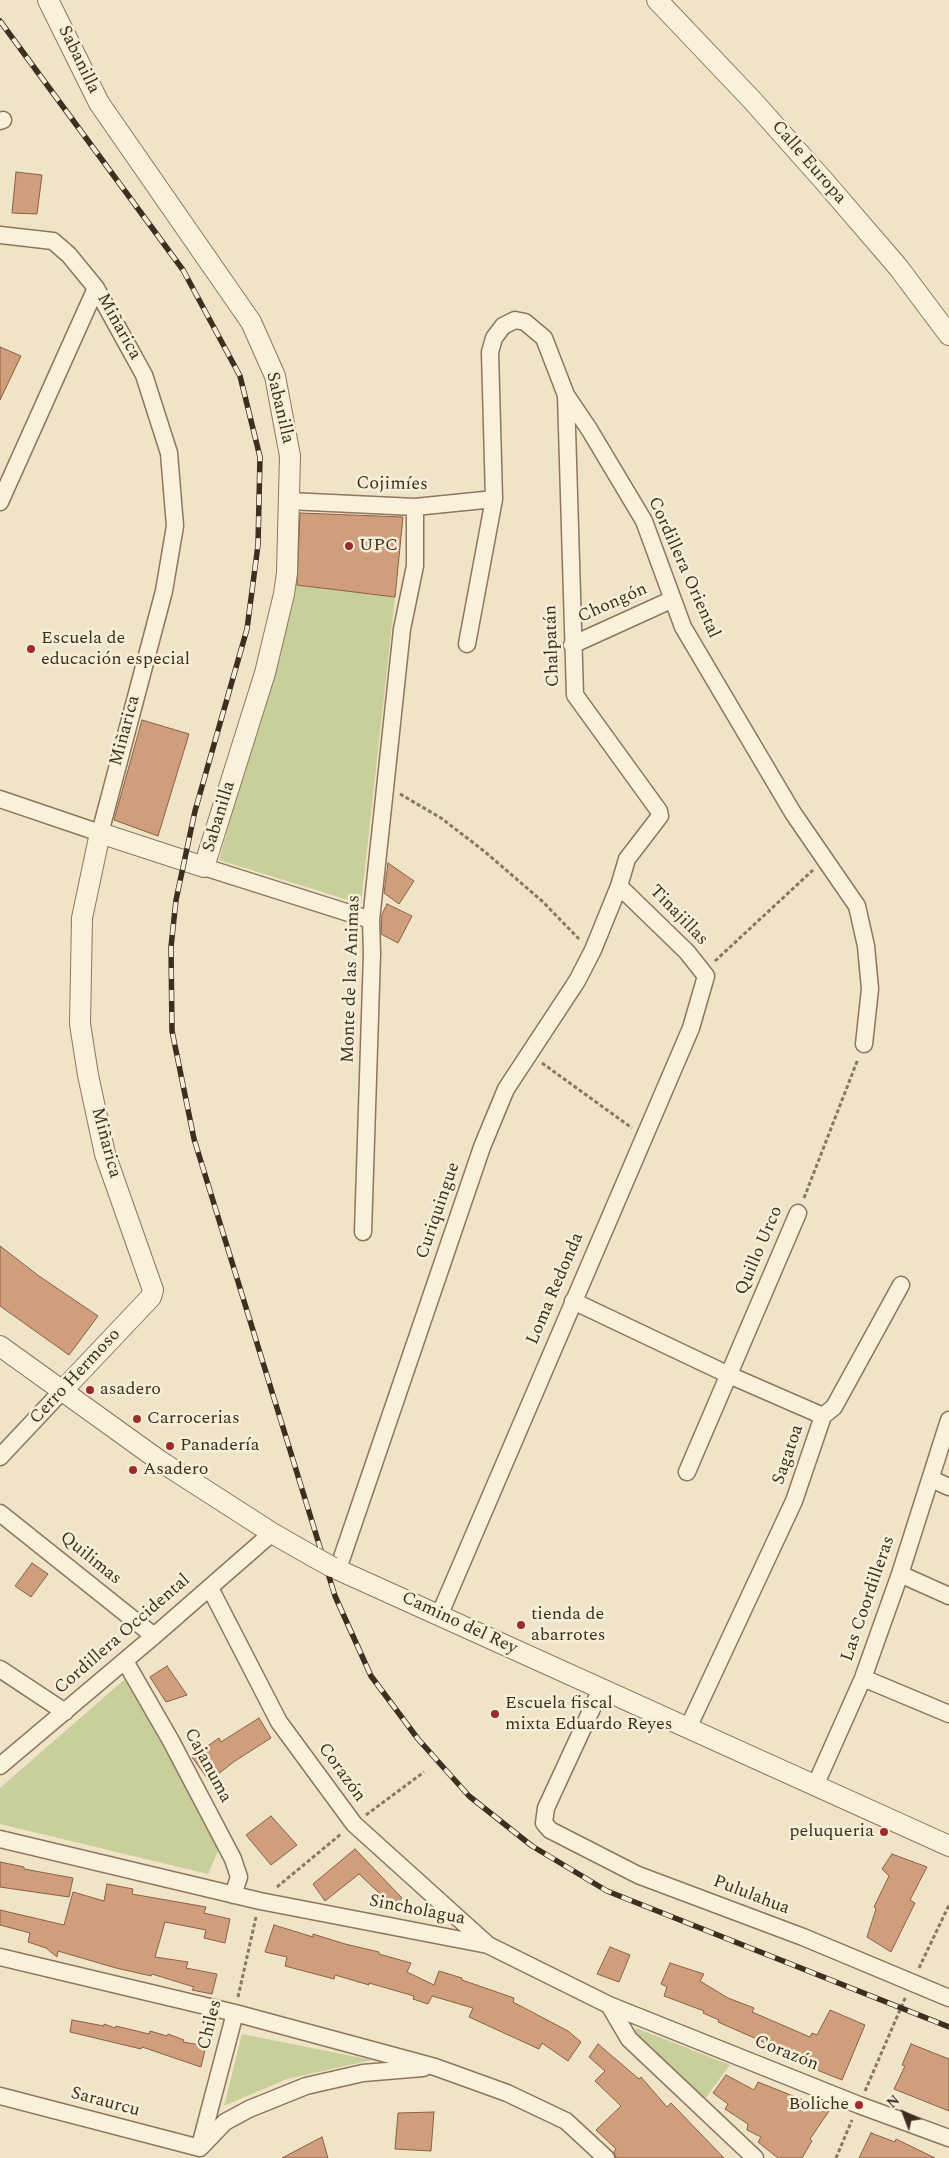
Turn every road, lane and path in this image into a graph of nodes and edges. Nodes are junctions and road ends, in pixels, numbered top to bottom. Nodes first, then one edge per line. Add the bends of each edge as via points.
1 (48, 0) edge
2 (657, 0) edge
3 (0, 235) edge
4 (96, 288) junction
5 (949, 335) edge
6 (566, 395) junction
7 (494, 499) junction
8 (289, 501) junction
9 (0, 502) edge
10 (415, 507) junction
11 (671, 600) junction
12 (467, 644) dead end
13 (572, 645) junction
14 (387, 787) junction
15 (0, 799) edge
16 (100, 832) junction
17 (826, 858) junction
18 (204, 868) junction
19 (620, 886) junction
20 (371, 920) junction
21 (593, 950) junction
22 (706, 976) junction
23 (864, 1044) joint
24 (553, 1071) dead end
25 (644, 1136) junction
26 (798, 1212) joint
27 (363, 1232) dead end
28 (901, 1285) dead end
29 (151, 1297) joint
30 (573, 1301) junction
31 (0, 1346) edge
32 (729, 1375) junction
33 (62, 1391) junction
34 (823, 1416) junction
35 (949, 1420) edge
36 (0, 1457) edge
37 (687, 1472) dead end
38 (930, 1478) junction
39 (949, 1487) edge
40 (0, 1513) edge
41 (272, 1533) junction
42 (335, 1568) junction
43 (900, 1574) junction
44 (210, 1588) junction
45 (949, 1596) edge
46 (439, 1616) junction
47 (154, 1636) junction
48 (125, 1662) junction
49 (0, 1669) edge
50 (863, 1678) junction
51 (600, 1689) junction
52 (65, 1712) junction
53 (949, 1714) edge
54 (688, 1728) junction
55 (0, 1766) edge
56 (815, 1786) junction
57 (0, 1839) edge
58 (949, 1846) edge
59 (233, 1895) junction
60 (260, 1901) junction
61 (949, 1905) edge
62 (488, 1945) junction
63 (0, 1957) edge
64 (912, 1982) junction
65 (949, 1998) edge
66 (609, 2005) junction
67 (235, 2013) junction
68 (435, 2067) junction
69 (0, 2096) edge
70 (859, 2105) junction
71 (949, 2138) edge
72 (199, 2153) edge
73 (606, 2158) edge
74 (755, 2158) edge
75 (836, 2158) edge

1 - 8 street, Sabanilla via 99,103 251,322 275,376 290,456
2 - 5 street, Calle Europa via 824,181 898,267
3 - 4 street, Miñarica via 53,241
4 - 9 street
4 - 16 street, Miñarica via 144,375 168,453 175,526 164,591
6 - 7 street, Cordillera Oriental via 544,338 525,322 515,320 504,326 494,338 490,352
6 - 11 street, Cordillera Oriental via 644,521
6 - 13 street, Chalpatán
7 - 10 street, Cojimíes
7 - 12 street, Cordillera Oriental
8 - 10 street, Cojimíes
8 - 18 street, Sabanilla via 284,594 265,673
10 - 14 street, Monte de las Animas via 415,566 402,629
11 - 13 street, Chongón
11 - 17 street, Cordillera Oriental via 683,628 793,813
13 - 19 street, Chalpatán via 575,696 659,810 658,819 627,859
14 - 20 street, Monte de las Animas
14 - 21 path via 441,818 484,850
15 - 16 street
16 - 18 street
16 - 29 street, Miñarica via 82,918 80,1024 105,1154 153,1290
17 - 22 path via 712,963
17 - 23 street, Cordillera Oriental via 857,906 866,946 870,989
18 - 20 street
19 - 21 street, Curiquingue
19 - 22 street, Tinajillas via 687,952
20 - 27 street, Monte de las Animas
21 - 42 street, Curiquingue via 577,981 506,1089 482,1147
22 - 25 street, Loma Redonda via 691,1028
23 - 26 path, Quillo Urco
24 - 25 path
25 - 30 street, Loma Redonda
26 - 32 street, Quillo Urco
28 - 34 street via 834,1408
29 - 33 street, Cerro Hermoso
30 - 32 street, Sagatoa
30 - 46 street, Loma Redonda
31 - 33 street, Camino del Rey
32 - 34 street, Sagatoa
32 - 37 street, Quillo Urco
33 - 36 street, Cerro Hermoso
33 - 41 street, Camino del Rey via 160,1461
34 - 54 street, Sagatoa via 794,1501
35 - 38 street, Las Coordilleras
38 - 39 street
38 - 43 street, Las Coordilleras
40 - 47 street, Quilimas
41 - 42 street, Camino del Rey, bridge
41 - 44 street, Cordillera Occidental
42 - 46 street, Camino del Rey
43 - 45 street
43 - 50 street, Las Coordilleras
44 - 47 street, Cordillera Occidental
44 - 62 street, Corazón via 279,1722 354,1824
46 - 51 street, Camino del Rey
47 - 48 street, Cordillera Occidental
48 - 52 street, Cordillera Occidental
48 - 59 street, Cajanuma via 233,1859 239,1877
49 - 52 street
50 - 53 street
50 - 56 street, Las Coordilleras
51 - 54 street, Camino del Rey
51 - 64 street, Pululahua via 546,1808 544,1823 550,1830 638,1875
52 - 55 street, Cordillera Occidental
54 - 56 street, Camino del Rey
56 - 58 street, Camino del Rey
57 - 59 street, Sincholagua
59 - 60 street, Sincholagua
60 - 62 street, Sincholagua
60 - 67 path, Chiles
61 - 64 path
62 - 66 street, Sincholagua
63 - 67 street
64 - 65 street, Pululahua
64 - 70 path
66 - 70 street, Corazón
66 - 74 street via 629,2039
67 - 68 street
67 - 72 street, Chiles
68 - 72 street via 363,2072 306,2086 225,2122
68 - 73 street via 507,2093 566,2122
69 - 72 street, Saraurcu
70 - 71 street, Corazón
70 - 75 path

